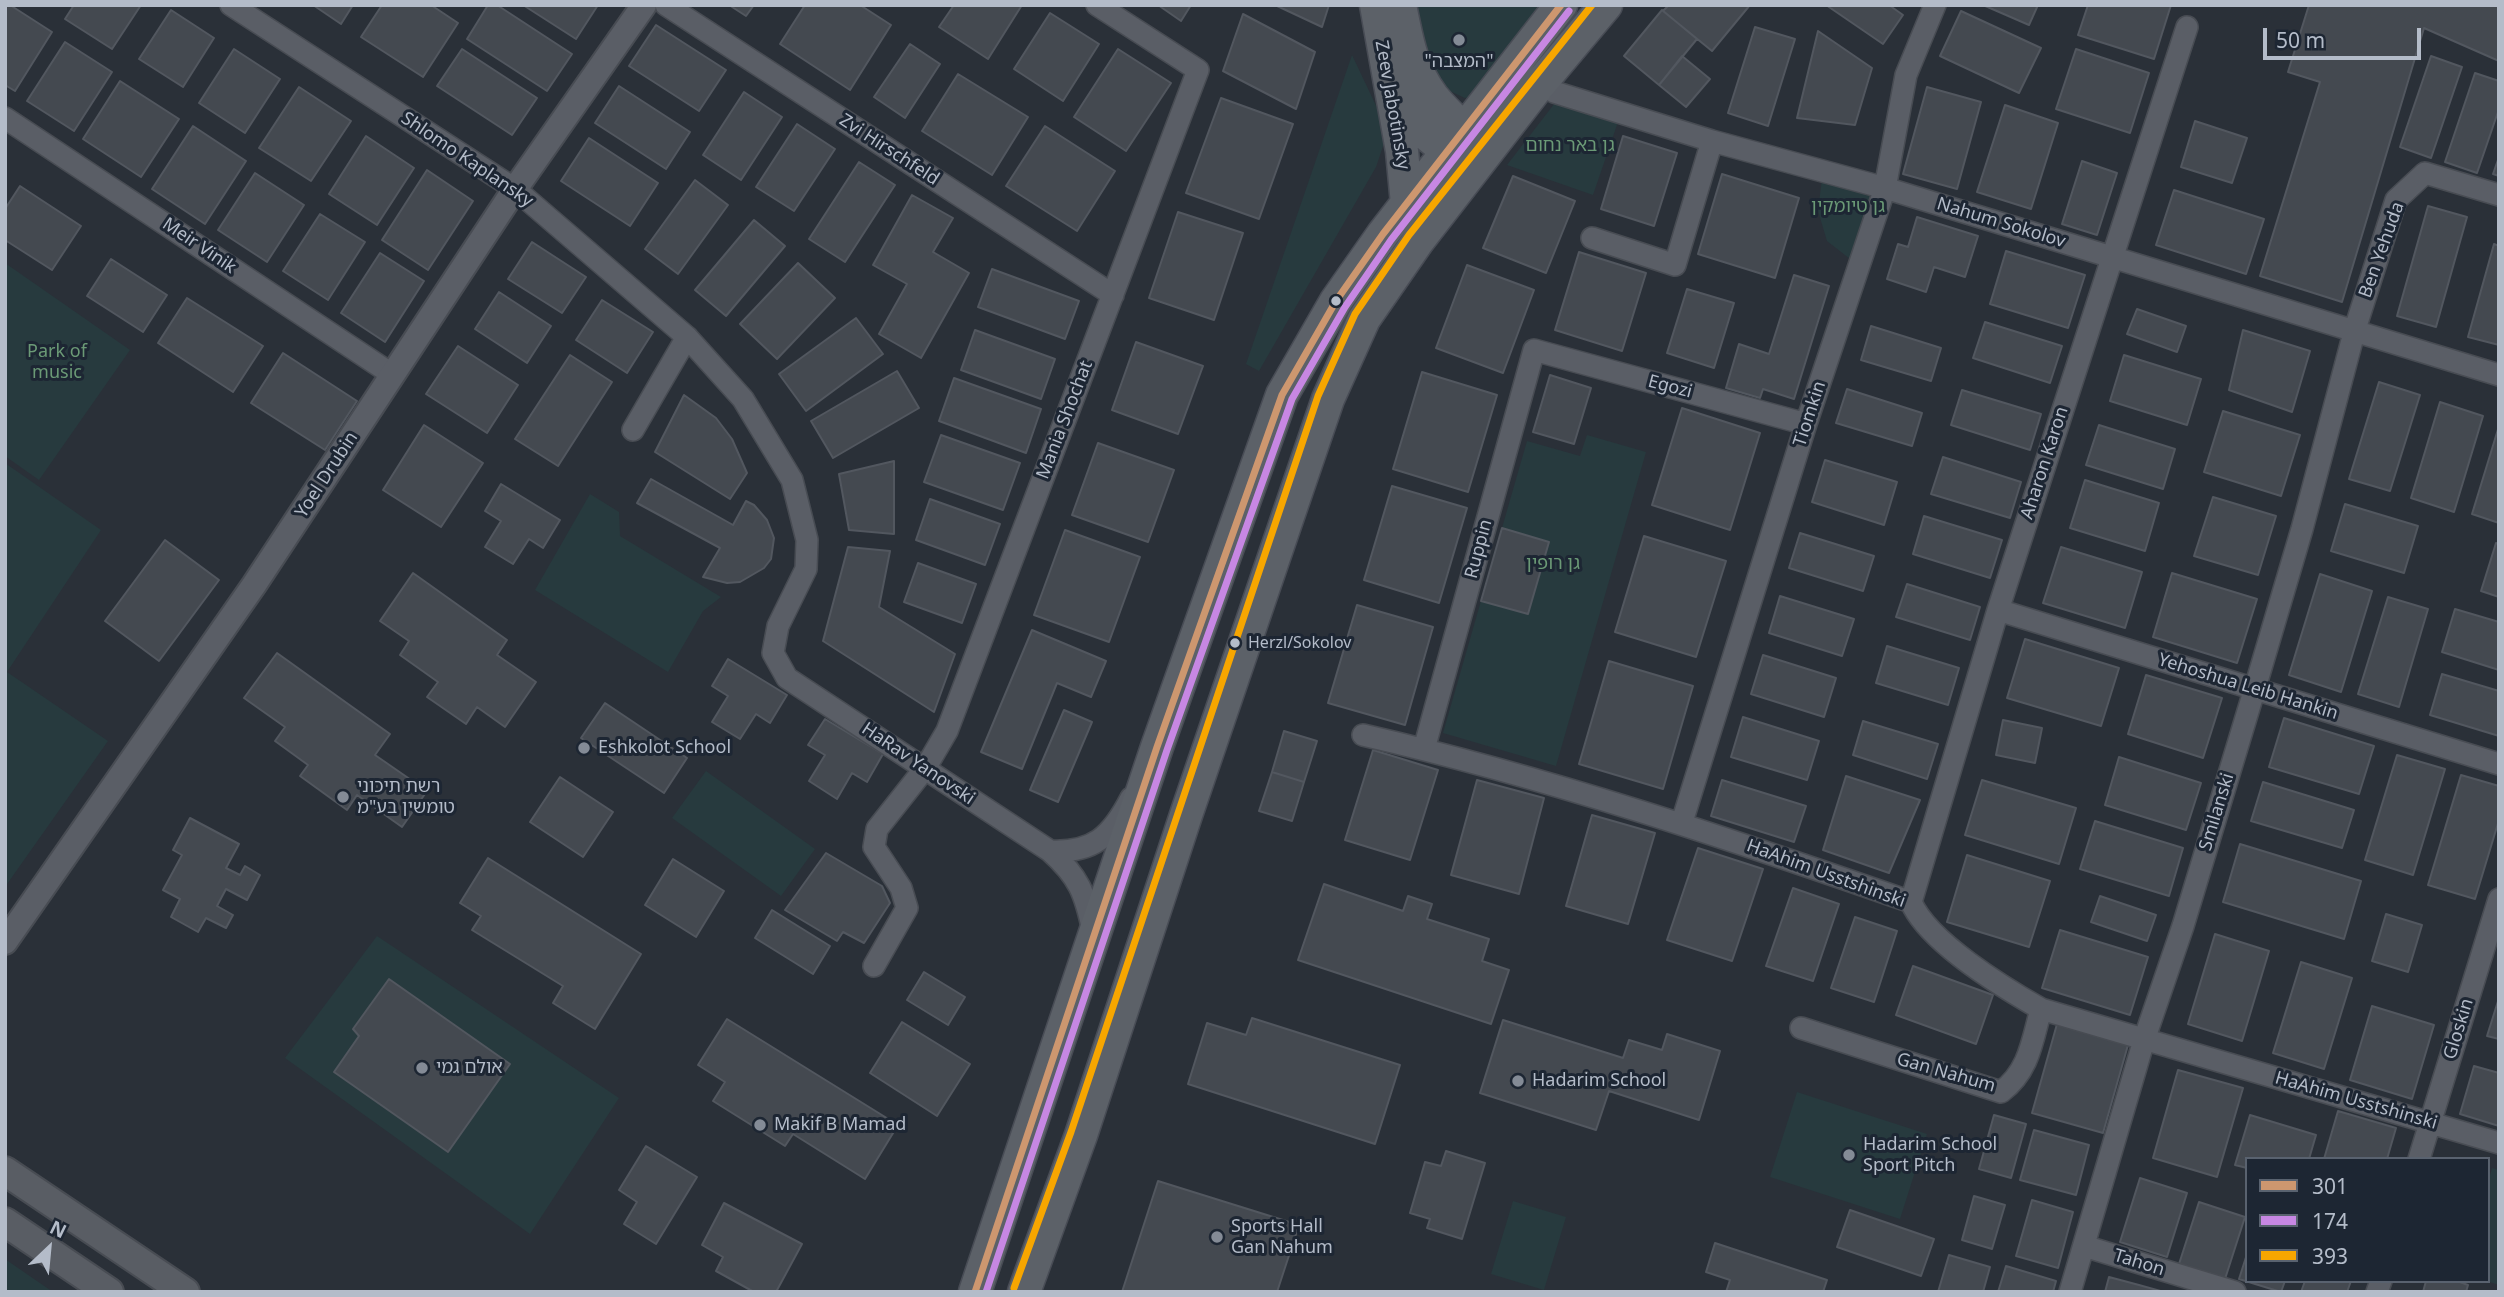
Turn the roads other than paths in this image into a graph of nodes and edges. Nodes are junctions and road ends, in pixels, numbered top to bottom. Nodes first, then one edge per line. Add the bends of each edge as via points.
1 (231, 5) edge
2 (644, 5) edge
3 (666, 5) edge
4 (1097, 5) edge
5 (1376, 5) edge
6 (1400, 5) edge
7 (1562, 5) edge
8 (1606, 5) edge
9 (1935, 5) edge
10 (2188, 27) dead end
11 (1523, 53) junction
12 (1384, 60) junction
13 (1539, 85) junction
14 (5, 118) edge
15 (1456, 141) junction
16 (1712, 141) junction
17 (1479, 162) junction
18 (1885, 188) junction
19 (515, 189) junction
20 (2499, 195) edge
21 (1406, 204) junction
22 (1592, 238) dead end
23 (2111, 256) junction
24 (1113, 295) junction
25 (2355, 329) junction
26 (687, 337) junction
27 (1534, 350) joint
28 (393, 375) junction
29 (2499, 375) edge
30 (1806, 424) junction
31 (633, 430) dead end
32 (1998, 610) junction
33 (787, 678) joint
34 (2255, 688) junction
35 (1363, 734) dead end
36 (1157, 747) junction
37 (1424, 749) junction
38 (2499, 764) edge
39 (926, 768) junction
40 (1682, 822) junction
41 (1050, 851) junction
42 (2499, 899) edge
43 (1911, 902) junction
44 (1094, 935) junction
45 (5, 942) edge
46 (874, 966) dead end
47 (2042, 1009) junction
48 (1801, 1028) dead end
49 (2144, 1040) junction
50 (2431, 1122) junction
51 (2499, 1143) edge
52 (2420, 1157) edge
53 (5, 1171) edge
54 (5, 1222) edge
55 (2084, 1246) junction
56 (109, 1292) edge
57 (185, 1292) edge
58 (975, 1292) edge
59 (1024, 1292) edge
60 (2070, 1292) edge
61 (2235, 1292) edge

1 - 19 street, Shlomo Kaplansky
2 - 19 street, Yoel Drubin
3 - 24 street, Zvi Hirschfeld
4 - 24 street, Mania Shochat via 1198,70
5 - 12 main road, Zeev Jabotinsky
6 - 15 main road, Zeev Jabotinsky via 1416,72
7 - 11 main road
8 - 13 main road
9 - 18 street, Tiomkin via 1906,75
10 - 23 street, Aharon Karon
11 - 13 street via 1529,74
11 - 15 main road
12 - 15 main road via 1405,110
12 - 21 main road, Zeev Jabotinsky via 1402,150
13 - 16 street, Nahum Sokolov
13 - 17 main road
14 - 28 street, Meir Vinik
15 - 17 main road, Zeev Jabotinsky
15 - 21 main road
16 - 18 street, Nahum Sokolov
16 - 22 street via 1675,265
17 - 59 main road via 1364,319 1328,399
18 - 23 street, Nahum Sokolov
18 - 30 street, Tiomkin
19 - 26 street, Shlomo Kaplansky
19 - 28 street, Yoel Drubin
20 - 25 street, Ben Yehuda via 2426,173 2396,200
21 - 36 main road via 1336,301 1282,395
23 - 25 street, Nahum Sokolov
23 - 32 street, Aharon Karon
24 - 39 street, Mania Shochat via 947,731
25 - 29 street, Nahum Sokolov
25 - 34 street, Smilanski
26 - 31 street
26 - 33 street, Shlomo Kaplansky via 743,399 792,480 807,540 806,569 778,626 773,653
27 - 30 street, Egozi
27 - 37 street, Ruppin
28 - 45 street, Yoel Drubin via 254,585
30 - 40 street, Tiomkin
32 - 34 street, Yehoshua Leib Hankin
32 - 43 street, Aharon Karon
33 - 39 street, HaRav Yanovski
34 - 38 street, Yehoshua Leib Hankin
34 - 49 street, Smilanski
35 - 37 street, HaAhim Usstshinski
36 - 41 street via 1109,830 1083,850
36 - 44 main road
37 - 40 street, HaAhim Usstshinski
39 - 41 street, HaRav Yanovski
39 - 46 street, Mania Shochat via 877,829 874,847 901,888 907,908
40 - 43 street, HaAhim Usstshinski
41 - 44 street, HaRav Yanovski via 1074,873
42 - 50 street, Gloskin
43 - 47 street, HaAhim Usstshinski via 1917,916 1958,953
44 - 58 main road
47 - 48 street, Gan Nahum via 2025,1064 2017,1080 2001,1092
47 - 49 street, HaAhim Usstshinski
49 - 50 street, HaAhim Usstshinski
49 - 55 street, Smilanski
50 - 51 street, HaAhim Usstshinski
50 - 52 street, Gloskin
53 - 57 main road
54 - 56 main road
55 - 60 street, Smilanski
55 - 61 street, Tahon

